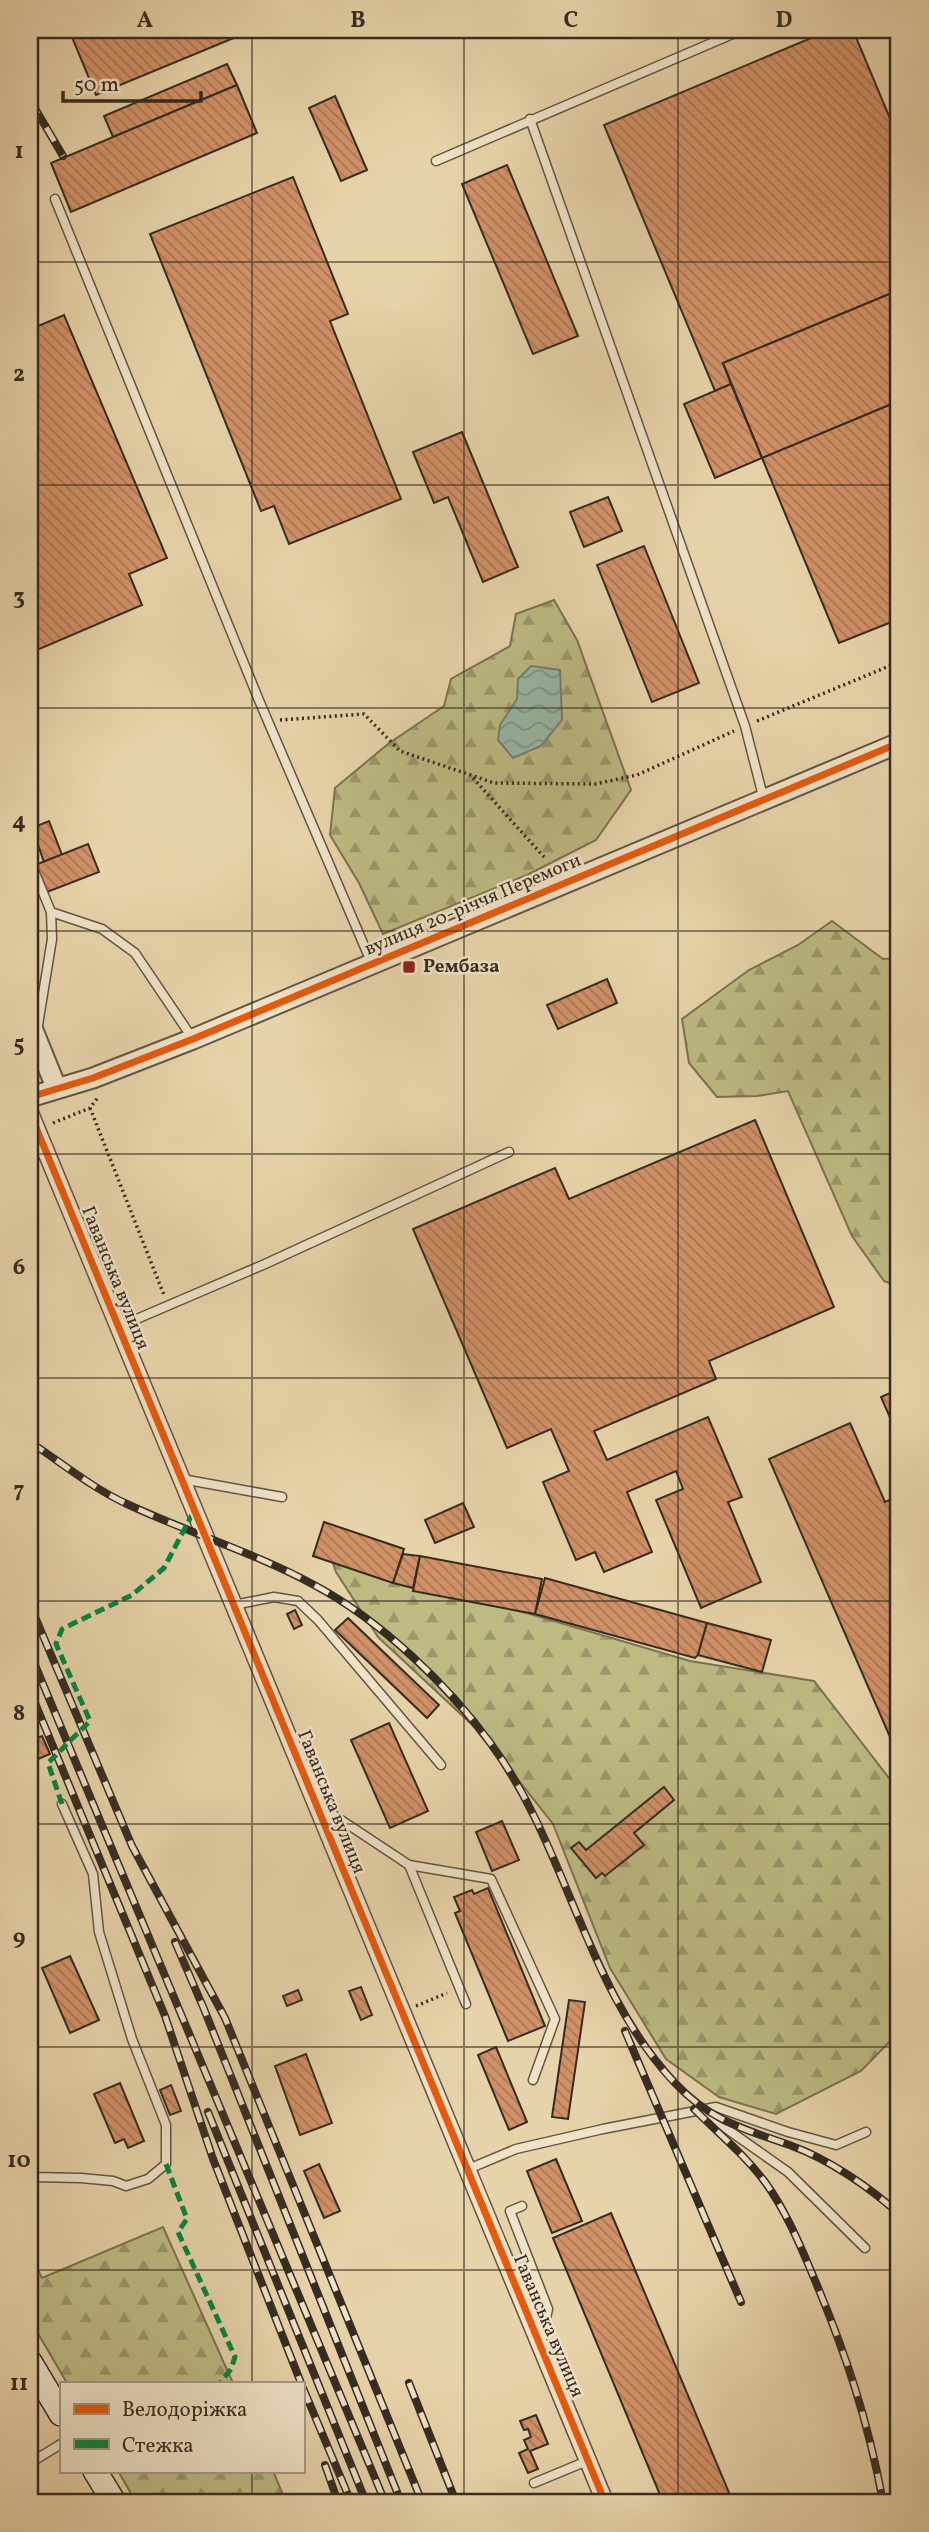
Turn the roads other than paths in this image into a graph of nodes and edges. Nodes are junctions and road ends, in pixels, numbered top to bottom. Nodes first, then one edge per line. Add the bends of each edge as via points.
1 (742, 30) edge
2 (530, 120) junction
3 (436, 161) dead end
4 (55, 199) dead end
5 (899, 743) edge
6 (764, 800) junction
7 (30, 861) edge
8 (51, 912) junction
9 (372, 964) junction
10 (33, 1030) edge
11 (193, 1039) junction
12 (56, 1087) junction
13 (30, 1097) edge
14 (30, 1113) edge
15 (509, 1152) dead end
16 (118, 1327) junction
17 (182, 1479) junction
18 (282, 1497) dead end
19 (234, 1605) junction
20 (442, 1766) dead end
21 (315, 1803) junction
22 (62, 1804) dead end
23 (410, 1864) junction
24 (466, 2004) dead end
25 (533, 2080) dead end
26 (700, 2110) junction
27 (866, 2132) dead end
28 (466, 2170) junction
29 (30, 2175) edge
30 (522, 2206) dead end
31 (865, 2248) dead end
32 (540, 2346) junction
33 (30, 2362) edge
34 (60, 2412) edge
35 (60, 2445) edge
36 (587, 2461) junction
37 (30, 2463) edge
38 (96, 2472) edge
39 (534, 2483) dead end
40 (114, 2502) edge
41 (605, 2502) edge

1 - 2 lane
2 - 3 lane
2 - 6 lane via 745,726
4 - 9 lane
5 - 6 street, вулиця 20-річчя Перемоги
6 - 9 street, вулиця 20-річчя Перемоги
7 - 8 lane
8 - 10 lane via 48,973
8 - 11 lane via 102,929 135,953
9 - 11 street, вулиця 20-річчя Перемоги
10 - 12 street
11 - 12 street, вулиця 20-річчя Перемоги via 93,1078
12 - 13 street, вулиця 20-річчя Перемоги
14 - 16 street, Гаванська вулиця
15 - 16 lane
16 - 17 street, Гаванська вулиця
17 - 18 lane
17 - 19 street, Гаванська вулиця
19 - 20 lane via 274,1597 298,1601
19 - 21 street, Гаванська вулиця
21 - 23 lane
21 - 28 street, Гаванська вулиця
22 - 29 lane via 93,1874 99,1932 132,2039 166,2125 166,2164 148,2179 126,2186
23 - 24 lane
23 - 25 lane via 491,1879 555,2019
26 - 27 lane via 716,2107 836,2145
26 - 28 lane via 516,2148
26 - 31 lane via 788,2172
28 - 32 street, Гаванська вулиця
30 - 32 lane via 510,2211 548,2309
32 - 36 street, Гаванська вулиця
33 - 34 main road
35 - 37 lane
36 - 39 lane
36 - 41 street, Гаванська вулиця
38 - 40 main road

